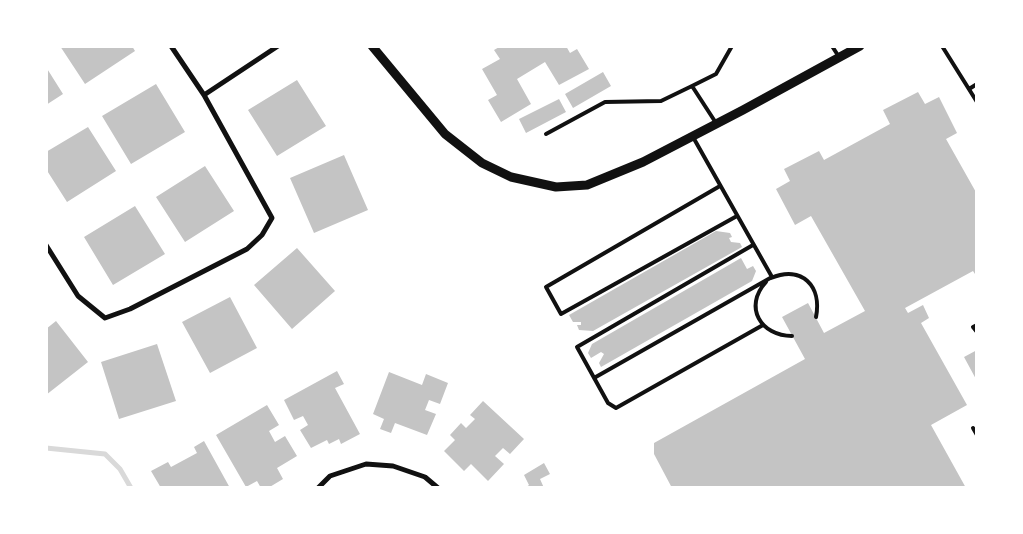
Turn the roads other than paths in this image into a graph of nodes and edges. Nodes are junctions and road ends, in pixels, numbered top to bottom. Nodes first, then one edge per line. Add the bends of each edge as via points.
1 (171, 46) edge
2 (278, 46) edge
3 (372, 46) edge
4 (732, 46) edge
5 (832, 46) edge
6 (860, 46) edge
7 (942, 46) edge
8 (839, 57) junction
9 (977, 84) edge
10 (692, 86) junction
11 (969, 88) junction
12 (204, 95) junction
13 (977, 102) edge
14 (716, 123) junction
15 (546, 134) dead end
16 (692, 136) junction
17 (720, 186) junction
18 (737, 216) junction
19 (46, 245) edge
20 (753, 245) junction
21 (772, 277) junction
22 (816, 317) dead end
23 (763, 325) junction
24 (977, 325) edge
25 (977, 332) edge
26 (792, 336) dead end
27 (594, 378) junction
28 (973, 428) dead end
29 (977, 435) edge
30 (318, 488) edge
31 (438, 488) edge

1 - 12 street
2 - 12 street
3 - 16 street via 445,134 482,164 511,177 556,187 587,185
4 - 10 lane via 716,74
5 - 8 lane
6 - 8 street
7 - 11 lane
8 - 14 street
9 - 11 lane
10 - 14 lane
10 - 15 lane via 662,101 605,102
11 - 13 lane
12 - 19 street via 272,218 262,235 247,249 130,309 105,318 78,296
14 - 16 street
16 - 17 lane
17 - 18 lane
17 - 18 lane via 546,287 561,314
18 - 20 lane
20 - 21 lane
20 - 27 lane via 577,347
21 - 22 lane via 793,274 811,285 817,300
21 - 23 lane via 759,290 756,299 758,317
21 - 27 lane
23 - 26 lane via 781,336
23 - 27 lane via 616,408 608,403
24 - 25 lane via 973,327
28 - 29 lane
30 - 31 street via 330,476 366,464 393,466 425,477

